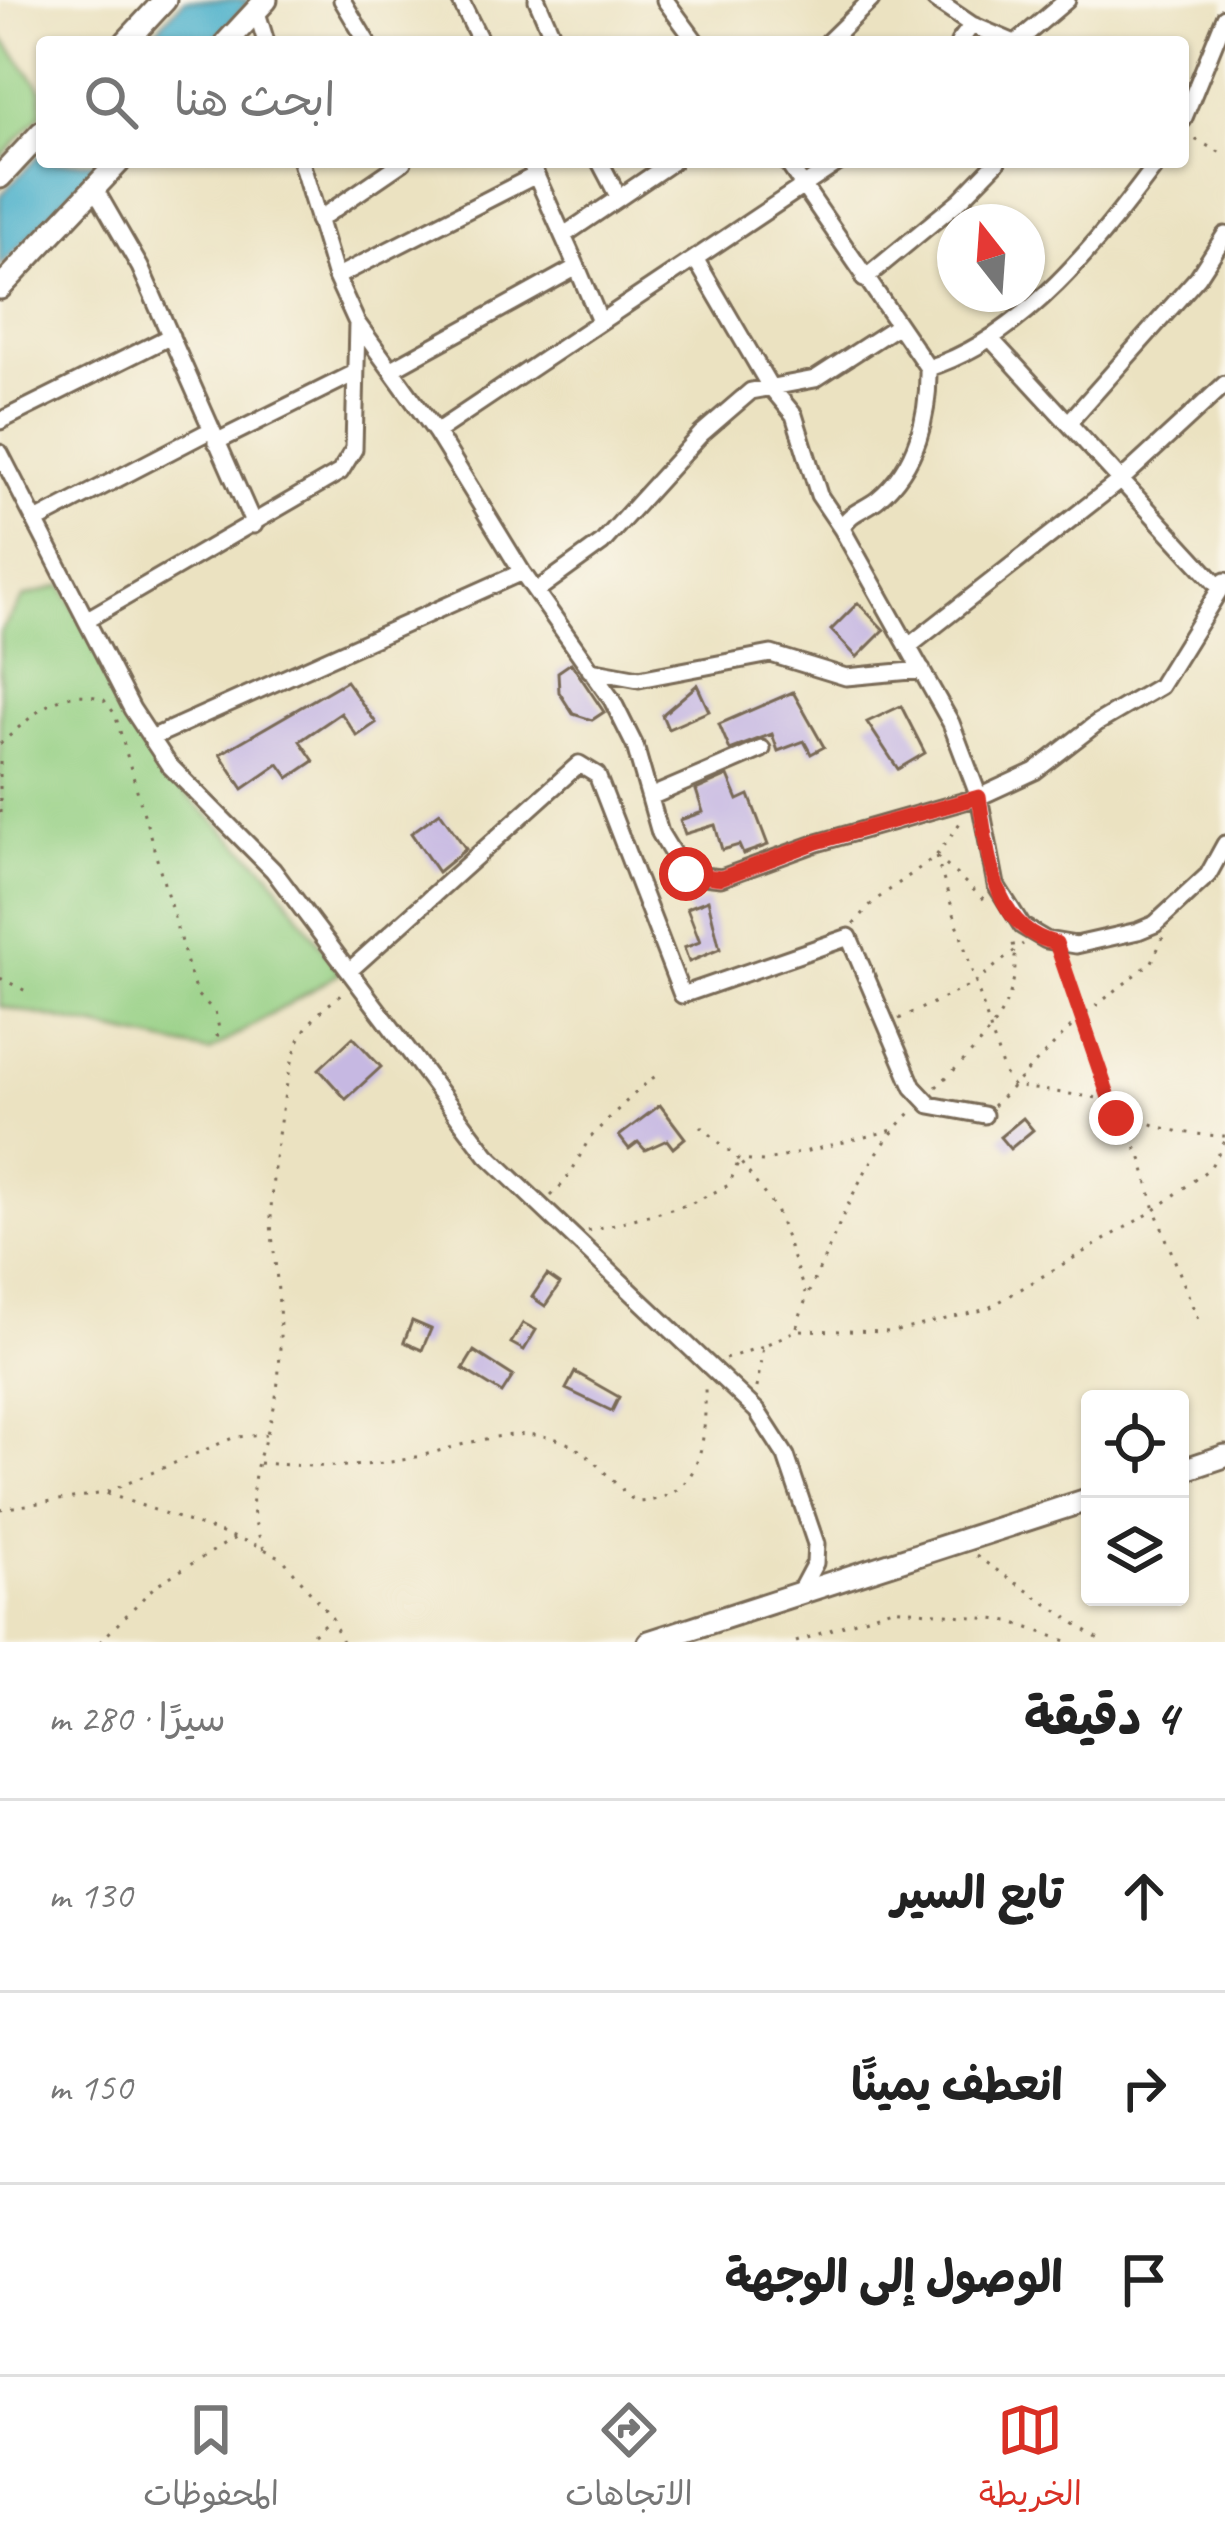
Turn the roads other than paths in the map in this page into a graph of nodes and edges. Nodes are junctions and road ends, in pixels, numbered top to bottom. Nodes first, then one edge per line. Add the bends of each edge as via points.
1 (165, 0) edge
2 (342, 0) edge
3 (460, 0) edge
4 (537, 0) edge
5 (871, 0) edge
6 (935, 0) edge
7 (1066, 0) edge
8 (671, 2) edge
9 (261, 5) edge
10 (972, 25) junction
11 (1223, 31) edge
12 (132, 36) edge
13 (233, 36) edge
14 (265, 36) edge
15 (363, 36) edge
16 (478, 36) edge
17 (553, 36) edge
18 (692, 36) edge
19 (833, 36) edge
20 (964, 36) edge
21 (999, 36) edge
22 (1021, 36) edge
23 (1189, 107) edge
24 (36, 138) edge
25 (113, 168) edge
26 (303, 168) edge
27 (394, 168) edge
28 (603, 168) edge
29 (663, 168) edge
30 (791, 168) edge
31 (830, 168) edge
32 (991, 168) edge
33 (1153, 168) edge
34 (533, 169) edge
35 (0, 177) edge
36 (804, 188) junction
37 (94, 189) junction
38 (619, 198) junction
39 (318, 220) junction
40 (564, 235) junction
41 (1225, 235) edge
42 (696, 260) junction
43 (578, 267) junction
44 (336, 277) junction
45 (864, 279) junction
46 (0, 288) edge
47 (599, 319) junction
48 (357, 323) junction
49 (897, 326) junction
50 (171, 336) junction
51 (990, 338) junction
52 (928, 368) junction
53 (392, 369) junction
54 (355, 373) junction
55 (1225, 384) edge
56 (769, 386) junction
57 (0, 421) edge
58 (1070, 422) junction
59 (436, 432) junction
60 (214, 436) junction
61 (0, 453) edge
62 (1122, 479) junction
63 (37, 521) junction
64 (254, 525) junction
65 (842, 529) junction
66 (522, 572) junction
67 (1222, 585) edge
68 (536, 592) junction
69 (86, 620) junction
70 (908, 646) junction
71 (590, 670) junction
72 (922, 670) junction
73 (151, 738) junction
74 (762, 749) dead end
75 (650, 797) junction
76 (979, 797) junction
77 (1225, 844) edge
78 (353, 976) junction
79 (984, 1115) road end
80 (1225, 1456) edge
81 (1189, 1468) edge
82 (1081, 1502) edge
83 (799, 1593) junction
84 (649, 1642) edge

1 - 12 street
2 - 15 street
3 - 16 street
4 - 17 street
5 - 19 street
6 - 10 street
7 - 22 street
8 - 18 street
9 - 13 street
9 - 14 street
10 - 20 street
10 - 21 street
11 - 23 street
24 - 35 street
25 - 37 street
26 - 39 street
27 - 39 street
28 - 38 street
29 - 38 street
30 - 36 street
31 - 36 street
32 - 45 street
33 - 51 street via 1093,243
34 - 40 street
34 - 44 street
36 - 42 street
36 - 45 street
37 - 46 street
37 - 50 street
38 - 40 street
39 - 44 street
40 - 43 street
41 - 58 street via 1198,277
42 - 47 street
42 - 56 street
43 - 47 street
43 - 53 street
44 - 48 street
45 - 49 street
47 - 59 street
48 - 53 street
48 - 54 street
49 - 52 street
49 - 56 street via 815,379
50 - 57 street
50 - 60 street
51 - 52 street
51 - 58 street
52 - 65 street via 926,413 905,466
53 - 59 street
54 - 60 street
54 - 64 street via 349,460
55 - 62 street
56 - 65 street via 794,415 819,495
56 - 68 street via 701,434 602,543
58 - 62 street
59 - 66 street
60 - 63 street
60 - 64 street
61 - 63 street
62 - 67 street
62 - 70 street
63 - 69 street
64 - 69 street
65 - 70 street
66 - 68 street
66 - 73 street
67 - 76 street via 1160,686 1053,760
68 - 71 street
69 - 73 street
70 - 72 street
71 - 72 street via 639,679 771,654 846,677
71 - 75 street via 625,722
72 - 76 street
73 - 78 street via 180,780 273,870
74 - 75 street
75 - 76 street via 677,868 702,878
76 - 77 street via 992,872 1010,912 1056,943 1109,941 1155,923 1208,875
78 - 79 street via 579,764 597,775 682,995 849,938 913,1087 930,1106
78 - 83 street via 460,1122 752,1406 786,1456 812,1525 815,1563
80 - 81 street
82 - 83 street
83 - 84 street

